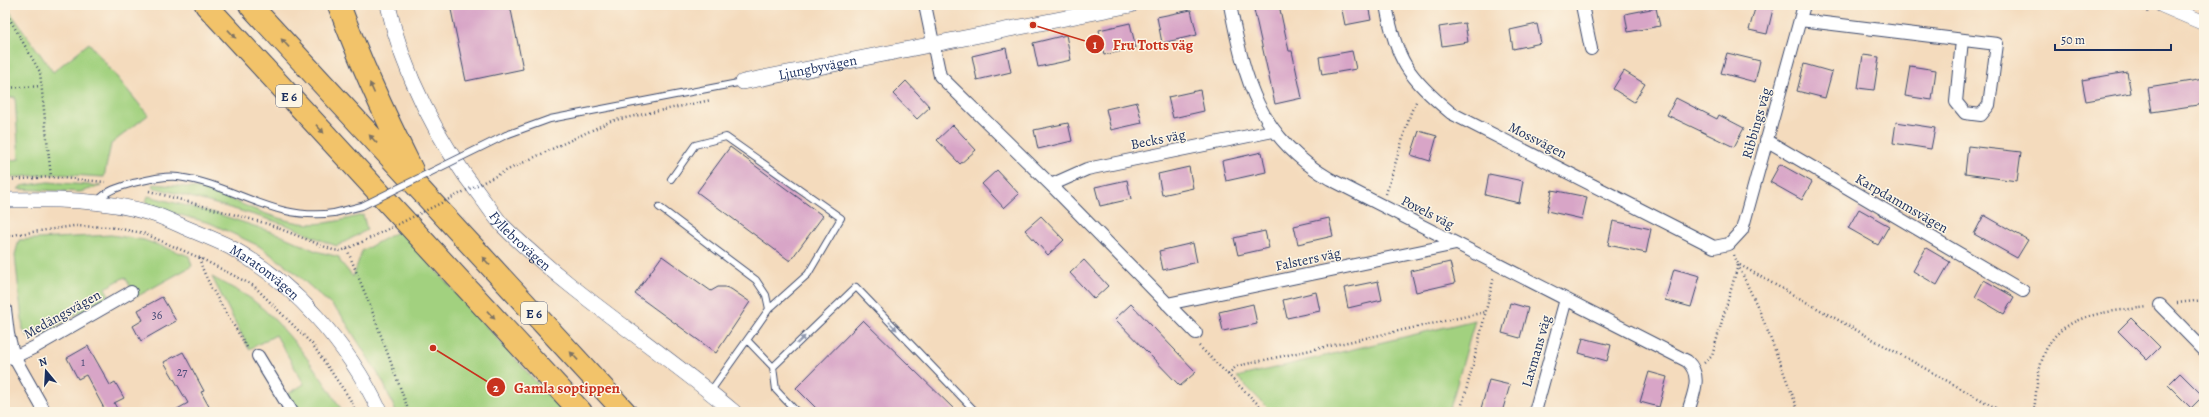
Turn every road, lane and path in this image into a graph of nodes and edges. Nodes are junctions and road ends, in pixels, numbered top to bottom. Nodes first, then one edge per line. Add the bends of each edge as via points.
1 (206, 5) edge
2 (250, 5) edge
3 (339, 5) edge
4 (388, 5) edge
5 (925, 5) edge
6 (1131, 5) edge
7 (1230, 5) edge
8 (1386, 5) edge
9 (1582, 5) edge
10 (1804, 5) edge
11 (2162, 5) edge
12 (5, 11) edge
13 (1800, 20) junction
14 (2204, 23) edge
15 (1962, 40) junction
16 (932, 45) junction
17 (1591, 49) dead end
18 (743, 82) joint
19 (41, 86) junction
20 (5, 88) edge
21 (1423, 90) junction
22 (712, 100) dead end
23 (1273, 131) junction
24 (1766, 140) junction
25 (51, 178) junction
26 (671, 179) dead end
27 (5, 180) edge
28 (1051, 185) junction
29 (121, 186) junction
30 (422, 191) junction
31 (5, 200) edge
32 (97, 203) junction
33 (1382, 206) junction
34 (659, 207) dead end
35 (128, 208) junction
36 (123, 230) junction
37 (5, 236) edge
38 (1456, 244) junction
39 (1729, 244) junction
40 (347, 249) junction
41 (200, 258) junction
42 (1498, 264) junction
43 (1738, 264) junction
44 (2023, 291) dead end
45 (131, 292) dead end
46 (1566, 299) junction
47 (2204, 300) edge
48 (1167, 304) junction
49 (2160, 305) junction
50 (5, 309) edge
51 (769, 309) junction
52 (1486, 312) junction
53 (1196, 333) joint
54 (747, 340) junction
55 (2204, 350) edge
56 (258, 356) joint
57 (10, 357) edge
58 (773, 367) junction
59 (1695, 371) junction
60 (1228, 374) junction
61 (710, 392) junction
62 (45, 412) edge
63 (292, 412) edge
64 (356, 412) edge
65 (380, 412) edge
66 (409, 412) edge
67 (581, 412) edge
68 (625, 412) edge
69 (734, 412) edge
70 (797, 412) edge
71 (976, 412) edge
72 (1266, 412) edge
73 (1460, 412) edge
74 (1535, 412) edge
75 (1688, 412) edge
76 (1799, 412) edge
77 (2003, 412) edge
78 (2034, 412) edge

1 -> 67 highway, E 6
30 -> 2 highway, E 6
30 -> 3 highway via 374,93
4 - 61 street, Fyllebrovägen via 395,37 420,98 462,172 502,225 580,294
5 - 16 street
6 - 16 street, Ljungbyvägen
7 - 23 street, Povels väg via 1246,75 1258,105
8 - 21 street, Mossvägen via 1391,32 1398,50 1408,70
9 - 17 street
10 - 13 street, Ribbings väg
11 - 14 street
12 - 19 path via 40,72
13 - 15 street
13 - 24 street, Ribbings väg
15 - 15 street via 1956,102 1964,113 1981,115 1989,105 1997,44
16 - 18 street, Ljungbyvägen
16 - 28 street via 940,76
18 - 29 lane, Ljungbyvägen, bridge via 550,119 506,135 362,206 334,213 305,215 272,209 212,185 177,177 149,179
19 - 20 path
19 - 25 path
21 - 33 path via 1411,112
21 - 39 street, Mossvägen via 1450,113 1714,247
22 - 40 path, bridge via 611,121
23 - 28 street, Becks väg via 1087,169
23 - 33 street, Povels väg via 1297,156 1319,172
24 - 39 street, Ribbings väg via 1742,230
24 - 44 street, Karpdammsvägen
25 - 27 path
25 - 29 path via 104,182
26 - 51 lane via 695,145 726,137 841,218 808,274
28 - 48 street
29 - 32 lane, Ljungbyvägen via 102,196
29 - 40 path via 138,193 156,192 268,224 333,250
68 -> 30 highway, E 6
31 - 32 street, Maratonvägen via 58,199
32 - 35 street, Maratonvägen
33 - 38 street, Povels väg
34 - 51 lane via 756,280 766,295
35 - 36 path
35 - 65 street, Maratonvägen via 151,213 229,247 282,284 331,334 359,374
36 - 37 path via 74,226
36 - 41 path via 142,233
38 - 42 street, Povels väg
38 - 48 street, Falsters väg
39 - 43 path
40 - 66 path
41 - 56 path via 203,269 248,350
41 - 64 path via 254,286 312,344 350,399
42 - 46 street, Povels väg
42 - 52 path
43 - 59 path via 1712,356
43 - 76 path via 1761,314
43 - 77 path
45 - 57 street, Medängsvägen via 35,347
46 - 59 street, Povels väg via 1687,360
46 - 74 street, Laxmans väg
47 - 49 path
48 - 53 street
49 - 55 street
49 - 78 path via 2097,314 2078,320 2064,329 2053,340 2043,357
50 - 57 street
51 - 54 lane
52 - 60 path via 1237,366
52 - 73 path
53 - 60 path via 1196,342
54 - 58 lane
54 - 61 lane
56 - 63 street
57 - 62 street
58 - 70 lane via 776,390
58 -> 71 lane via 856,288
59 - 75 street via 1696,383
60 - 72 path
61 - 69 street, Fyllebrovägen

